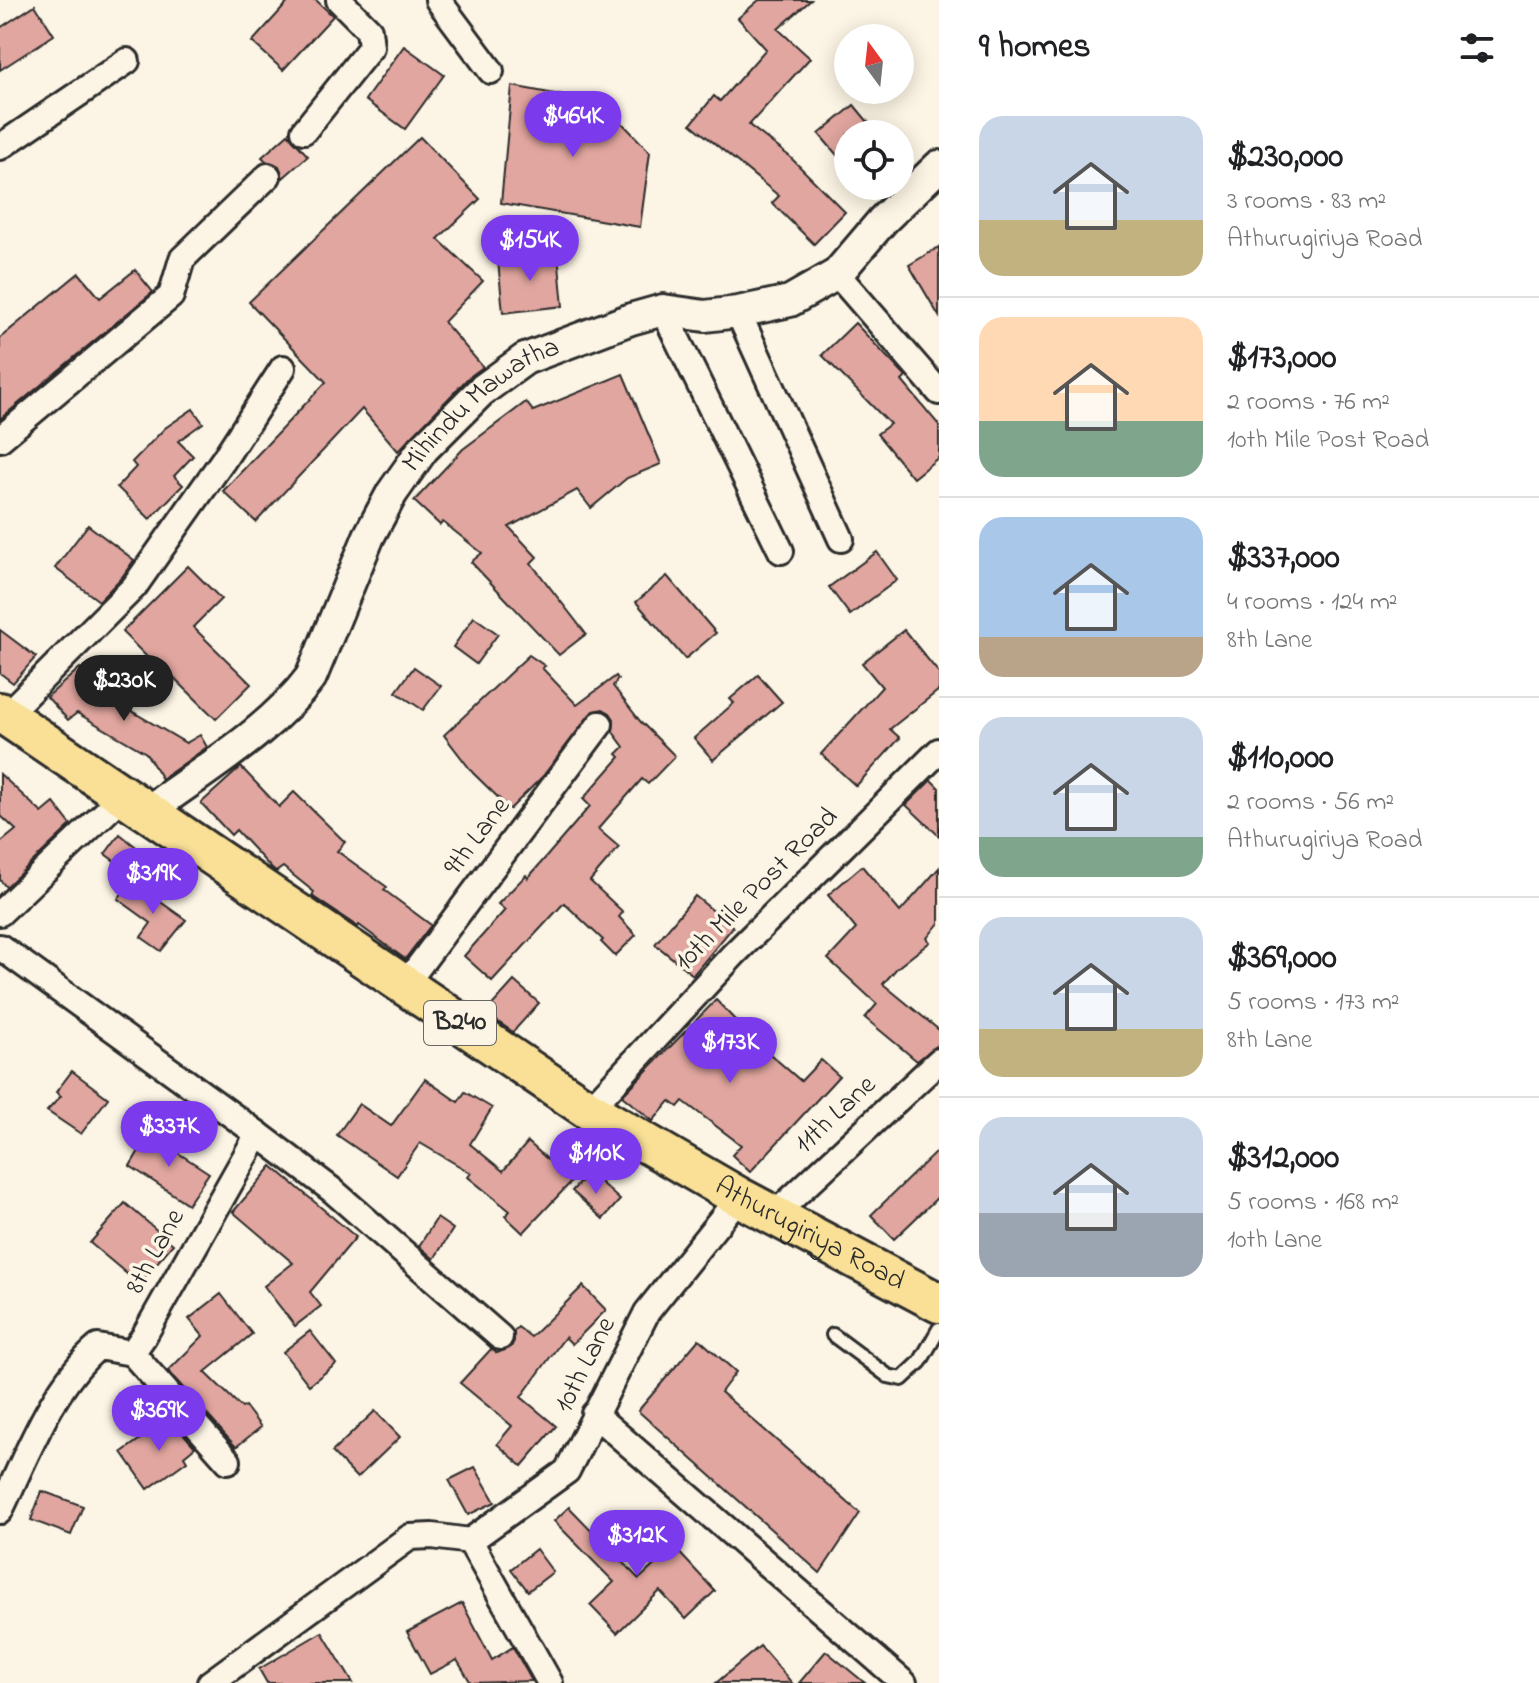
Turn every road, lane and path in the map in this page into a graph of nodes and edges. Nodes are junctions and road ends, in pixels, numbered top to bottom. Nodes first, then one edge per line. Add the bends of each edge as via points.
1 (339, 0) edge
2 (438, 0) edge
3 (127, 61) dead end
4 (491, 71) dead end
5 (304, 131) dead end
6 (0, 147) edge
7 (939, 166) edge
8 (268, 176) dead end
9 (837, 274) junction
10 (663, 310) junction
11 (738, 312) junction
12 (283, 368) dead end
13 (939, 392) edge
14 (0, 439) edge
15 (841, 539) dead end
16 (781, 551) dead end
17 (2, 714) edge
18 (600, 724) dead end
19 (939, 751) edge
20 (135, 804) junction
21 (0, 913) edge
22 (0, 947) edge
23 (404, 986) junction
24 (939, 1061) edge
25 (589, 1110) junction
26 (258, 1134) junction
27 (739, 1197) junction
28 (775, 1214) junction
29 (939, 1303) edge
30 (939, 1329) edge
31 (833, 1335) dead end
32 (500, 1337) dead end
33 (132, 1353) junction
34 (594, 1414) junction
35 (228, 1461) dead end
36 (0, 1511) edge
37 (470, 1541) junction
38 (210, 1683) edge
39 (550, 1683) edge
40 (904, 1683) edge

1 - 5 street via 369,30 371,47
2 - 4 street
3 - 6 street
7 - 9 street, Mihindu Mawatha
8 - 14 street via 182,259 171,296
9 - 11 street, Mihindu Mawatha via 790,301
9 - 13 street
10 - 11 street, Mihindu Mawatha via 705,316
10 - 16 street
10 - 20 street, Mihindu Mawatha via 525,359 481,391 423,449 392,493 311,677 299,693 279,714
11 - 15 street
12 - 17 street via 134,587
17 - 20 main road, Athurugiriya Road / B240
18 - 23 street, 9th Lane
19 - 25 street, 10th Mile Post Road via 734,954
20 - 21 street
20 - 23 main road, Athurugiriya Road / B240
22 - 26 street
23 - 25 main road, Athurugiriya Road / B240
24 - 28 street, 11th Lane
25 - 27 main road, Athurugiriya Road / B240
26 - 32 street via 332,1190
26 - 33 street, 8th Lane
27 - 28 main road, Athurugiriya Road / B240
27 - 34 street, 10th Lane via 647,1312
28 - 29 main road, Athurugiriya Road / B240
30 - 31 lane via 920,1362 902,1379 888,1376
33 - 35 street
33 - 36 street via 98,1347 79,1363 40,1427
34 - 37 street, 10th Lane via 567,1471
34 - 40 street
37 - 38 street via 410,1537
37 - 39 street

